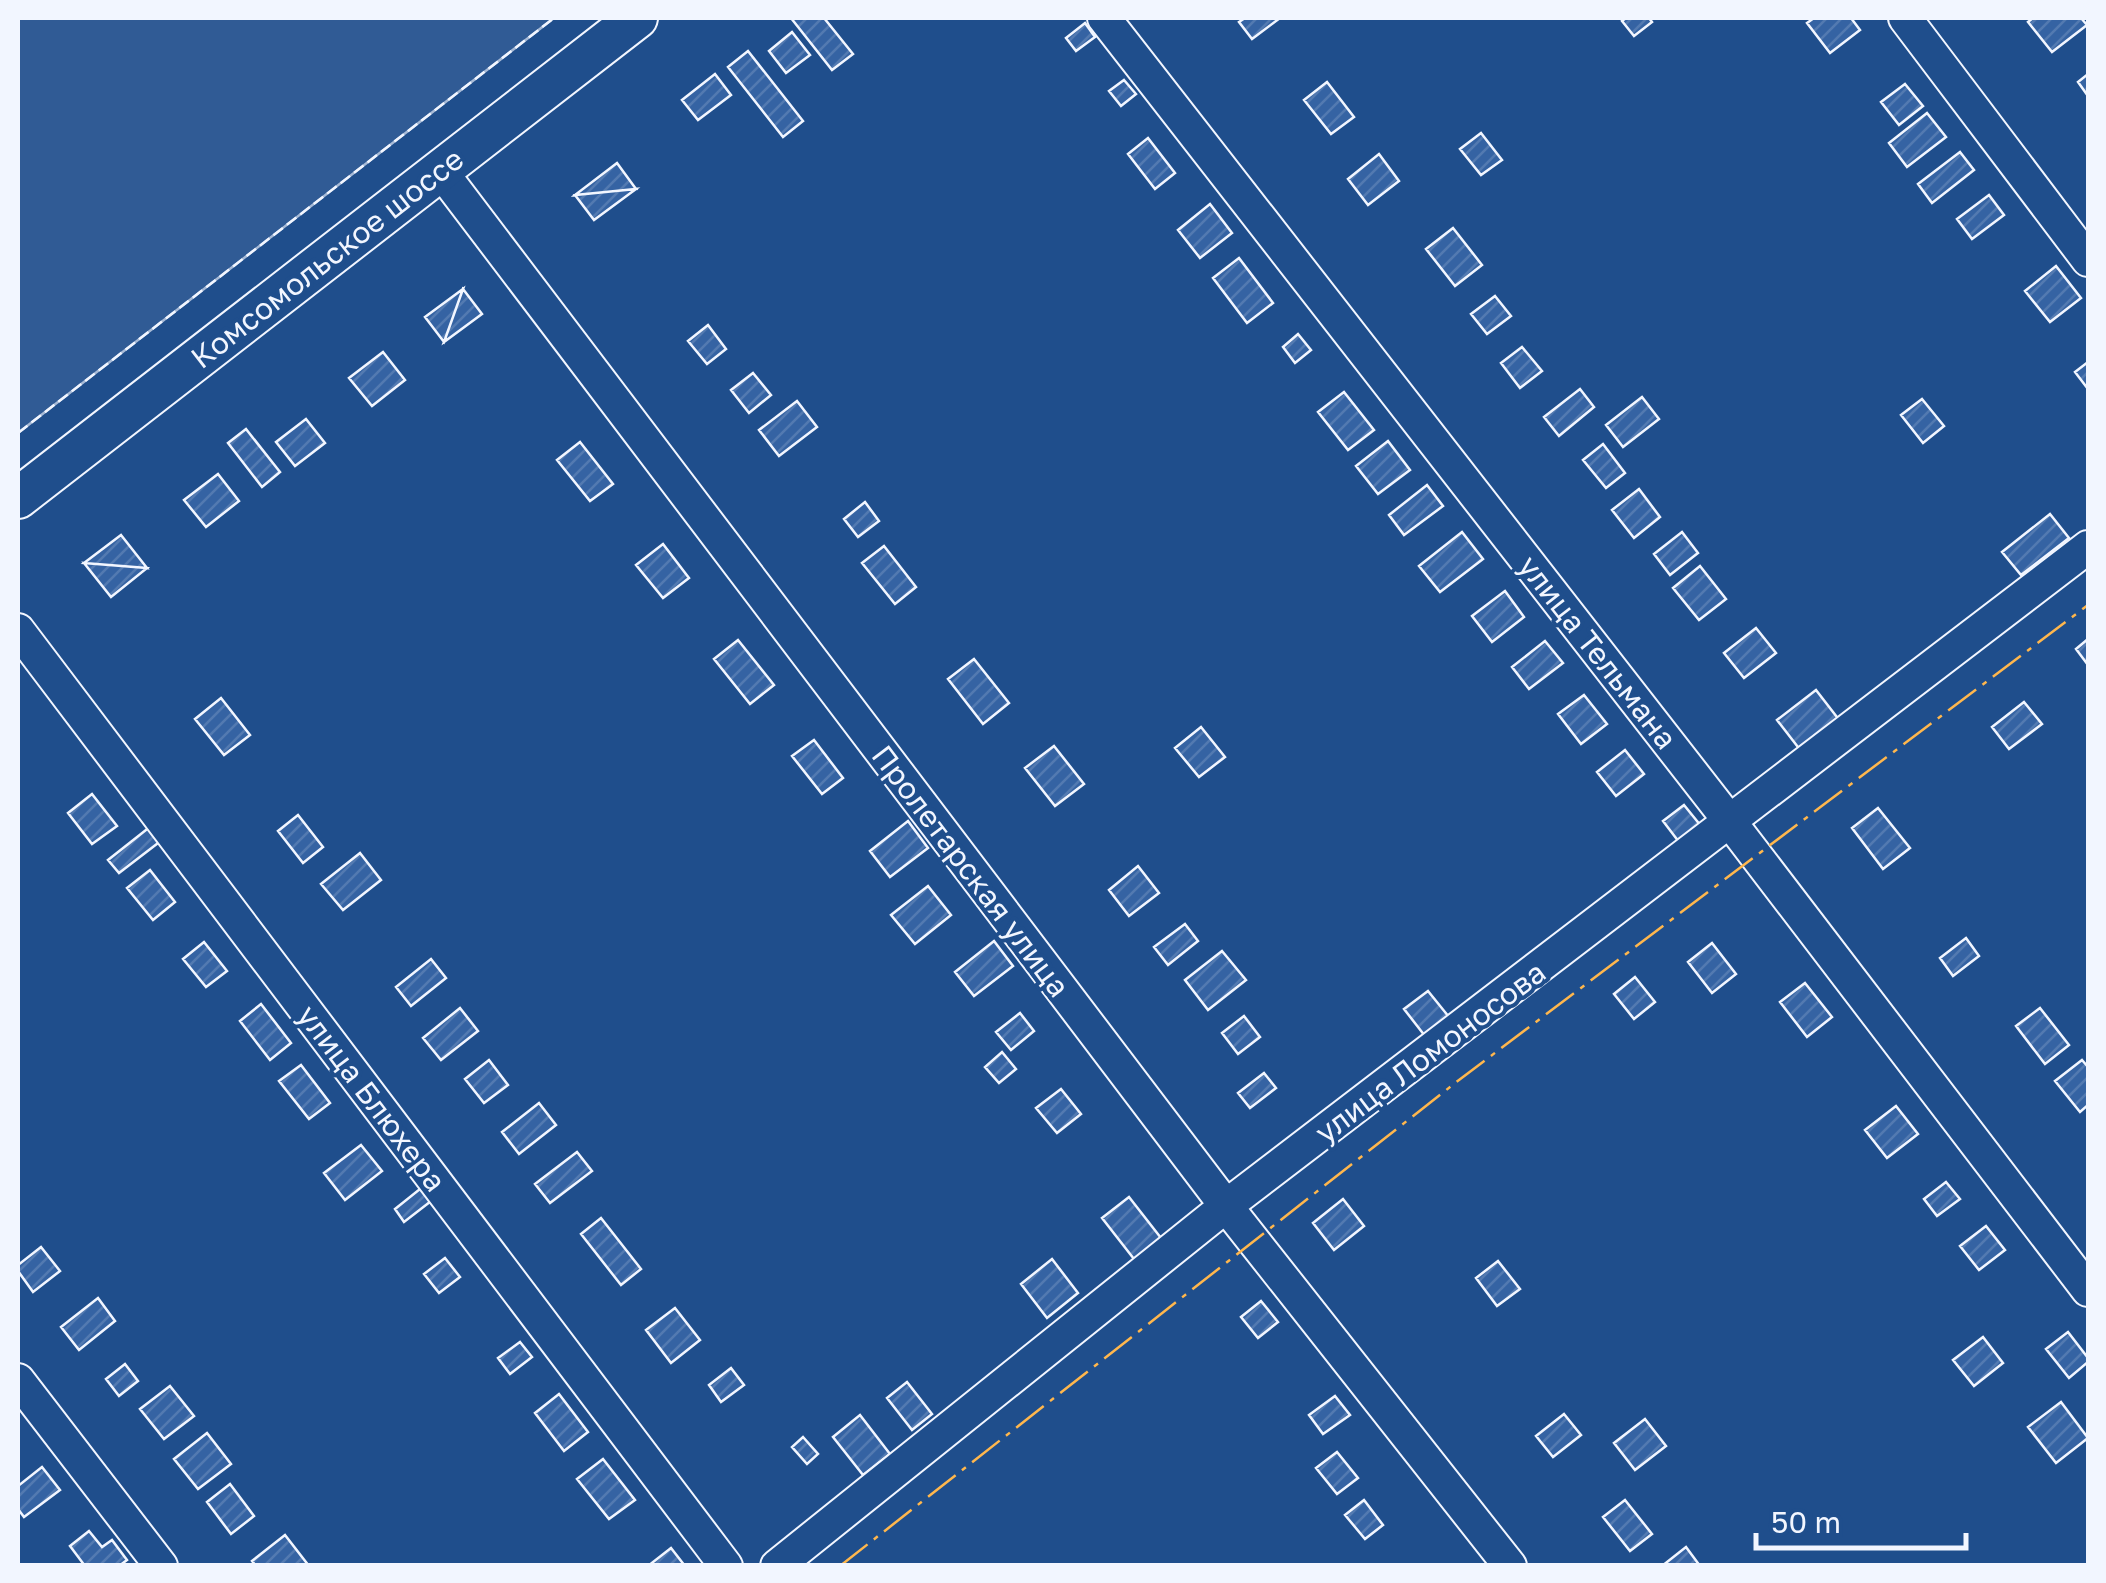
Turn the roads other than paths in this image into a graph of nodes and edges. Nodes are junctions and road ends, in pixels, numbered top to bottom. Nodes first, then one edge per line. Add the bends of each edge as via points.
1 (637, 18) edge
2 (1104, 18) edge
3 (1905, 18) edge
4 (440, 170) junction
5 (2088, 260) edge
6 (18, 498) edge
7 (2088, 547) edge
8 (18, 630) edge
9 (1731, 823) junction
10 (1226, 1206) junction
11 (2088, 1290) edge
12 (18, 1380) edge
13 (161, 1566) edge
14 (726, 1566) edge
15 (777, 1566) edge
16 (1510, 1566) edge

1 - 4 main road, Комсомольское шоссе
2 - 9 street, улица Тельмана
3 - 5 street
4 - 6 main road, Комсомольское шоссе
4 - 10 street, Пролетарская улица
7 - 9 street, улица Ломоносова
8 - 14 street, улица Блюхера
9 - 10 street, улица Ломоносова
9 - 11 street, улица Тельмана
10 - 15 street, улица Ломоносова
10 - 16 street, Пролетарская улица
12 - 13 street

